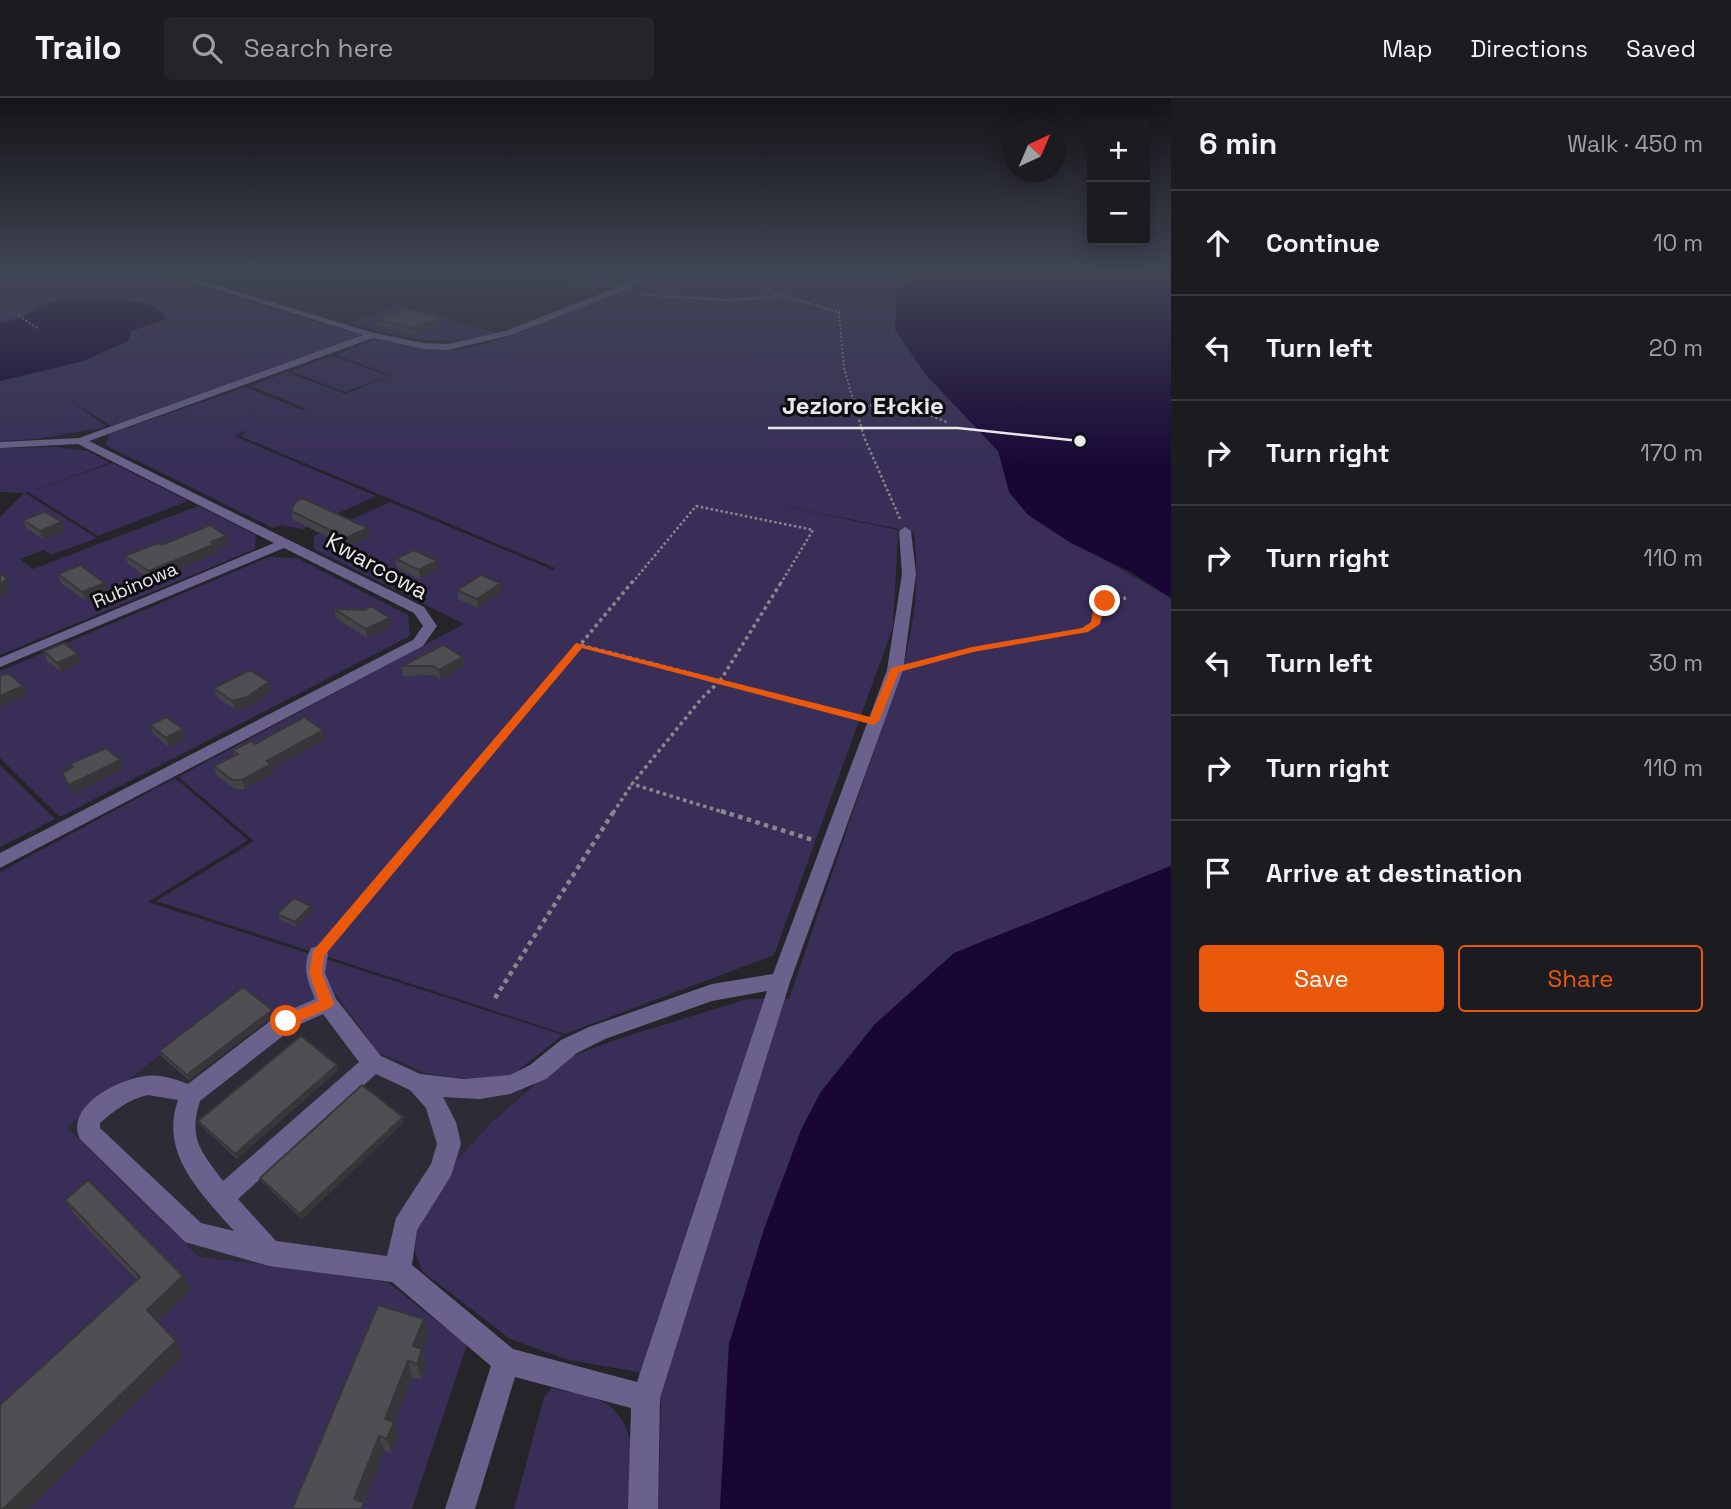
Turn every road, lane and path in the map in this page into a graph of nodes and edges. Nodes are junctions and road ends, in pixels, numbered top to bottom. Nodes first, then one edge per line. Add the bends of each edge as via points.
1 (364, 338) edge
2 (385, 338) edge
3 (492, 338) edge
4 (841, 338) edge
5 (855, 406) junction
6 (949, 423) dead end
7 (80, 441) junction
8 (0, 445) edge
9 (905, 531) joint
10 (285, 543) junction
11 (1126, 598) dead end
12 (580, 645) junction
13 (0, 663) edge
14 (895, 670) junction
15 (720, 682) junction
16 (874, 721) junction
17 (632, 784) junction
18 (829, 845) junction
19 (0, 862) edge
20 (318, 954) joint
21 (780, 982) junction
22 (495, 998) dead end
23 (327, 1003) junction
24 (373, 1063) junction
25 (418, 1083) junction
26 (191, 1095) junction
27 (221, 1198) junction
28 (269, 1253) junction
29 (398, 1270) junction
30 (506, 1361) junction
31 (646, 1398) junction
32 (460, 1509) edge
33 (642, 1509) edge

1 - 7 street
2 - 3 street via 424,346
4 - 5 path
5 - 6 path via 901,404
5 - 9 path via 863,437
7 - 8 street, Kwarcowa
7 - 10 street, Kwarcowa
9 - 14 street via 909,574
10 - 13 street, Rubinowa
10 - 19 street, Kwarcowa via 419,610 430,626 427,634 418,643
11 - 14 path via 1105,601 1096,624 1084,630 972,650
12 - 15 path
12 - 15 path via 696,506 813,530
12 - 20 path
14 - 16 street
15 - 16 path
15 - 17 path
16 - 18 street
17 - 18 path
17 - 22 path
18 - 21 street
20 - 23 street via 315,973
21 - 25 street via 751,981 720,990 578,1041 513,1084 472,1089
21 - 31 street
23 - 24 street
23 - 26 street via 286,1021
24 - 25 street
24 - 27 street
25 - 29 street via 434,1101 449,1144 442,1168 405,1227
26 - 27 street via 183,1136 191,1157
26 - 28 street via 167,1084 146,1084 120,1093 89,1119 88,1132 194,1233
27 - 28 street
28 - 29 street
29 - 30 street
30 - 31 street
30 - 32 street
31 - 33 street

